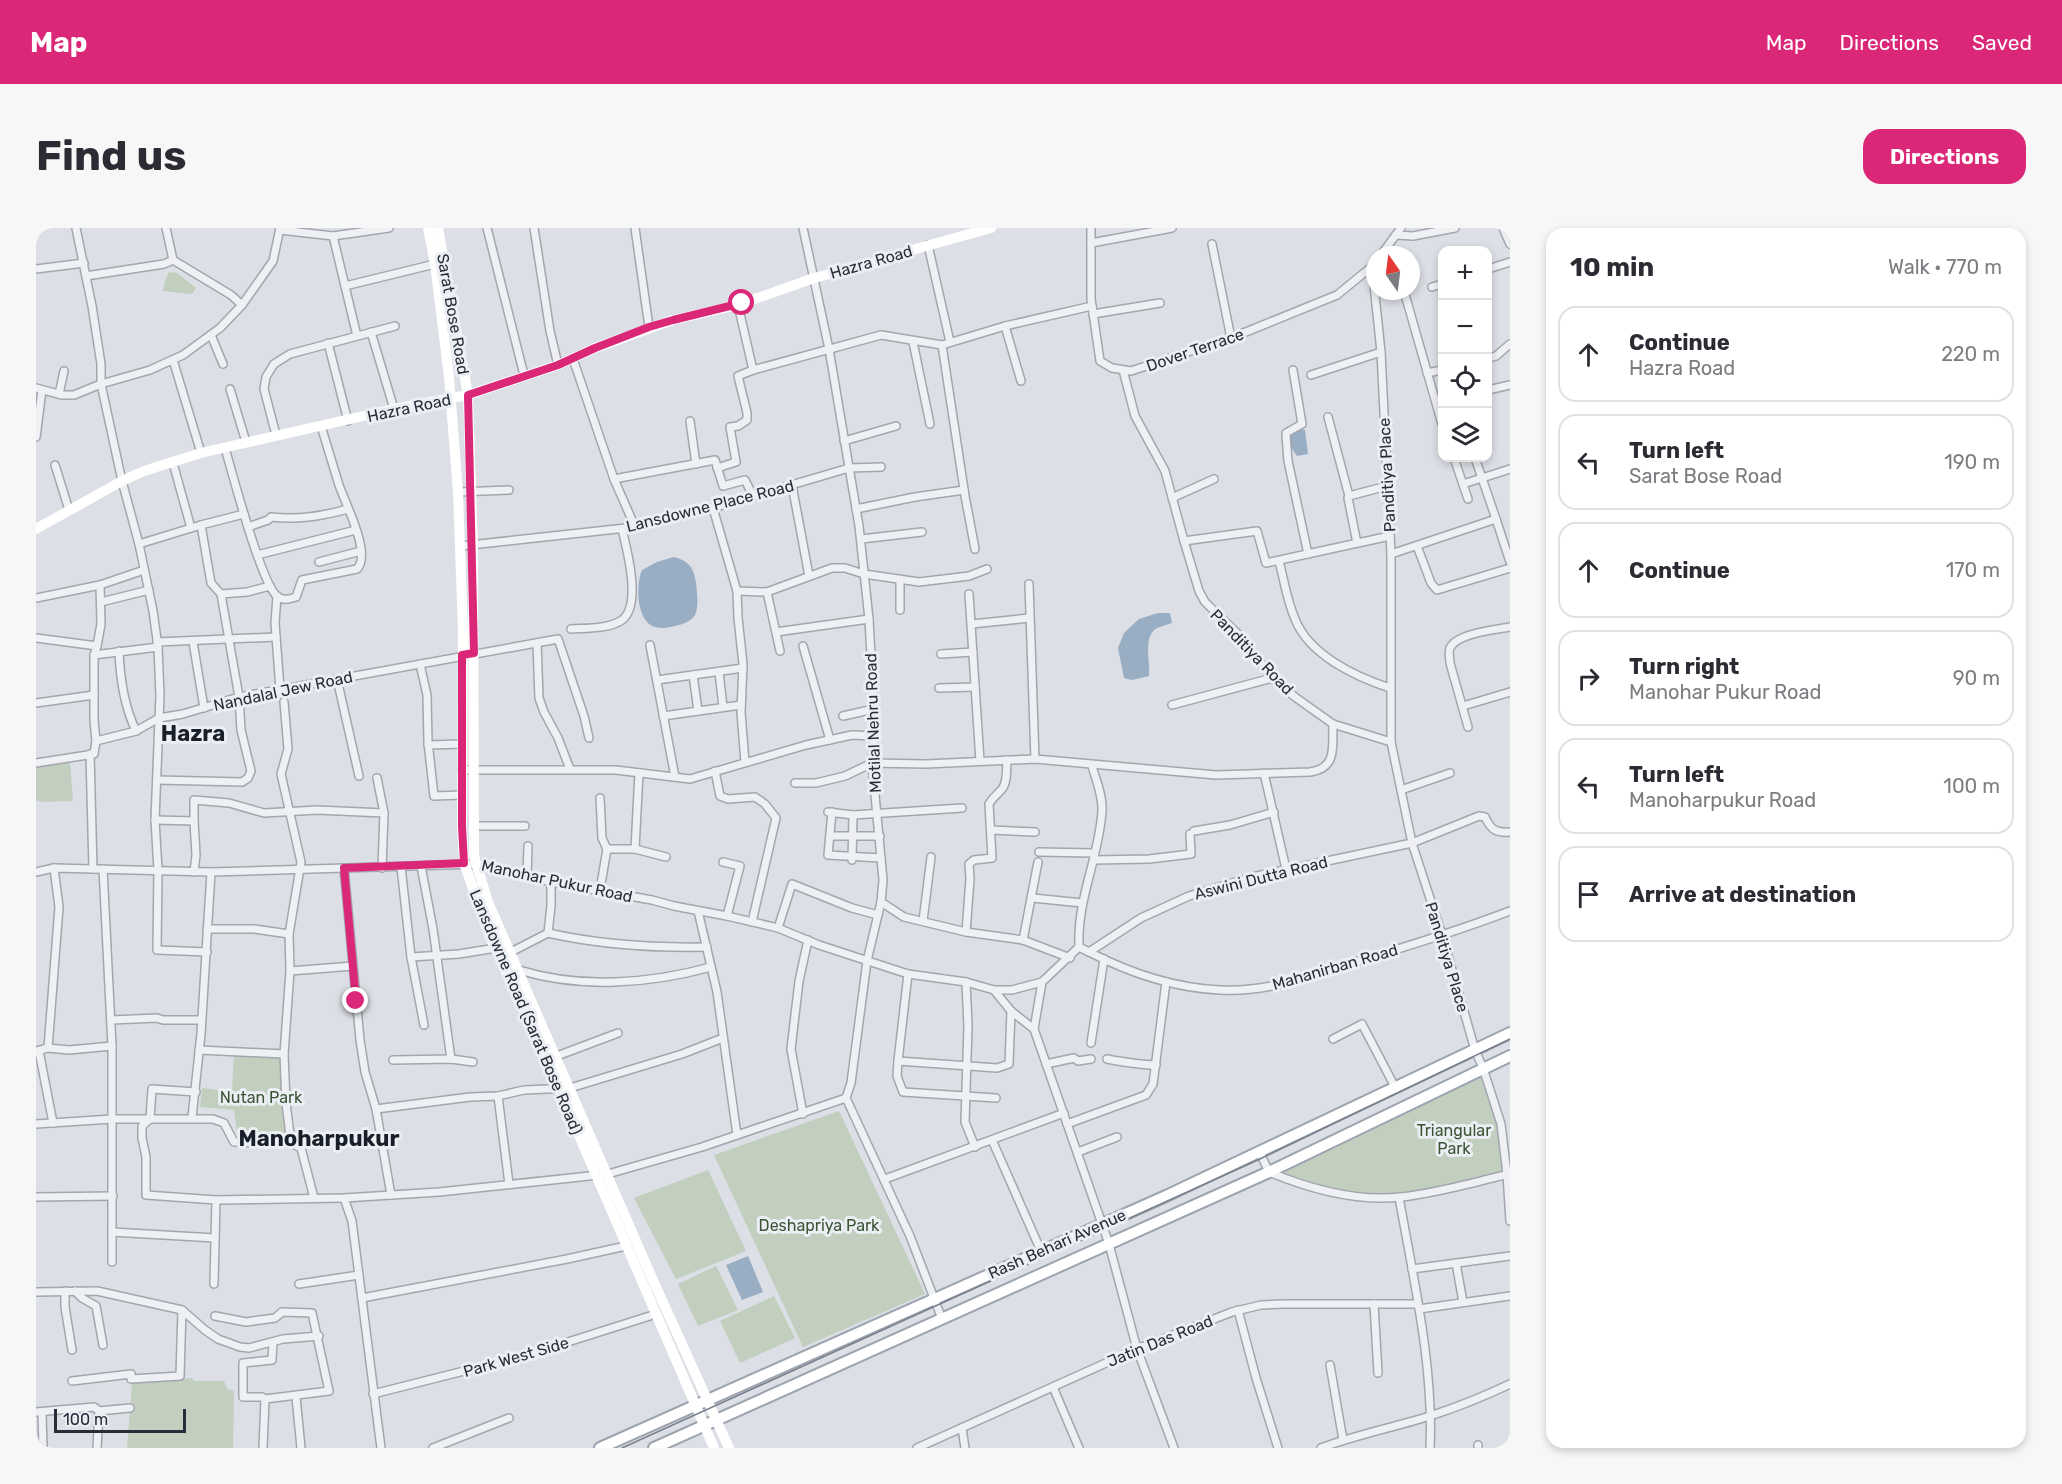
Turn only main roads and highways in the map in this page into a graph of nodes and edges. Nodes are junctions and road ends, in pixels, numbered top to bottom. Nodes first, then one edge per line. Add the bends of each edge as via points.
1 (428, 228) edge
2 (438, 228) edge
3 (991, 228) edge
4 (468, 395) junction
5 (451, 398) junction
6 (464, 492) junction
7 (36, 529) edge
8 (467, 546) junction
9 (467, 770) junction
10 (1510, 1033) edge
11 (1510, 1056) edge
12 (708, 1399) junction
13 (695, 1405) junction
14 (717, 1420) junction
15 (705, 1426) junction
16 (600, 1448) edge
17 (654, 1448) edge
18 (714, 1448) edge
19 (729, 1448) edge

1 - 5 main road, Lansdowne Road (Sarat Bose Road)
2 - 4 main road, Sarat Bose Road
3 - 4 main road, Hazra Road via 814,278 738,305 649,327 558,365
4 - 5 main road, Hazra Road
4 - 6 main road, Sarat Bose Road
5 - 6 main road, Lansdowne Road (Sarat Bose Road)
5 - 7 main road, Hazra Road via 201,453 122,481
6 - 8 main road, Lansdowne Road (Sarat Bose Road)
8 - 9 main road, Lansdowne Road (Sarat Bose Road) via 474,653
8 - 9 main road, Lansdowne Road (Sarat Bose Road) via 462,655 462,744
9 - 12 main road, Lansdowne Road (Sarat Bose Road) via 474,856 488,902
9 - 13 main road, Lansdowne Road (Sarat Bose Road) via 462,795 464,863 496,948
10 - 12 main road, Rash Behari Avenue via 1260,1153
11 - 14 main road, Rash Behari Avenue via 1269,1172
12 - 13 main road, Rash Behari Avenue
12 - 14 main road, Lansdowne Road (Sarat Bose Road)
13 - 15 main road, Lansdowne Road (Sarat Bose Road)
13 - 16 main road, Rash Behari Avenue
14 - 15 main road, Rash Behari Avenue
14 - 19 main road
15 - 17 main road, Rash Behari Avenue
15 - 18 main road, Lansdowne Road (Sarat Bose Road)

